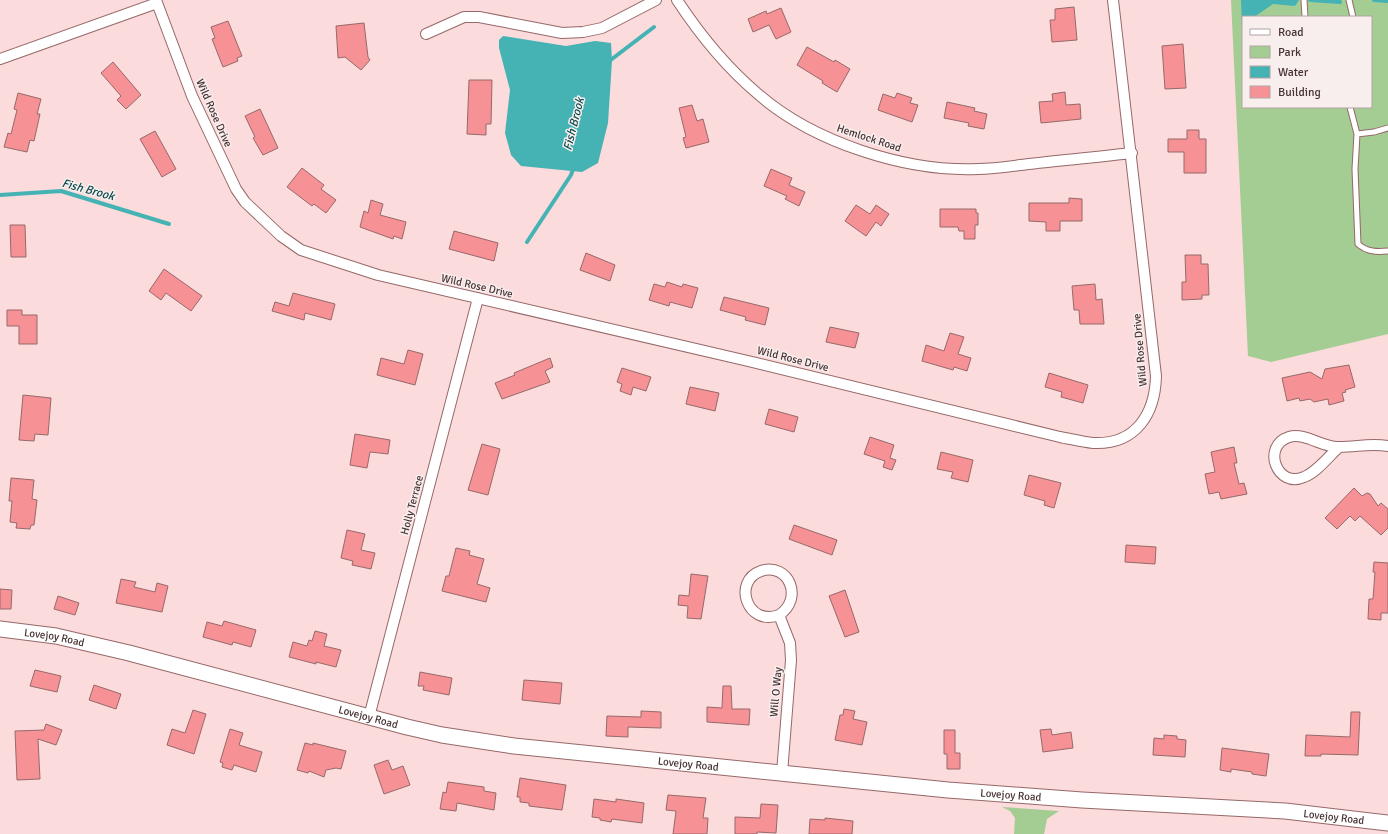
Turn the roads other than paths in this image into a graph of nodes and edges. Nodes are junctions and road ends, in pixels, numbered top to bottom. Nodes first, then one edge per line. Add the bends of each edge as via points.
1 (656, 0) edge
2 (678, 0) edge
3 (1113, 0) edge
4 (1304, 0) edge
5 (1349, 0) edge
6 (157, 2) edge
7 (1305, 16) edge
8 (1353, 16) edge
9 (426, 34) dead end
10 (0, 59) edge
11 (1350, 108) edge
12 (1388, 128) edge
13 (1357, 134) junction
14 (1132, 153) junction
15 (1388, 251) edge
16 (478, 298) junction
17 (1388, 446) edge
18 (1339, 447) junction
19 (779, 615) junction
20 (0, 629) edge
21 (369, 717) junction
22 (782, 773) junction
23 (1388, 824) edge

1 - 9 street via 602,28 583,32 562,32 479,17 464,17
2 - 14 street, Hemlock Road via 713,51 758,95 796,121 835,141 880,156 931,167 977,169
3 - 14 street, Wild Rose Drive
4 - 7 lane
5 - 8 lane
6 - 10 street, Wild Rose Drive
6 - 16 street, Wild Rose Drive via 192,96 236,189 245,202 281,236 301,250 378,275
11 - 13 lane
12 - 13 lane
13 - 15 lane via 1355,170 1358,244 1370,251
14 - 16 street, Wild Rose Drive via 1156,393 1151,408 1139,428 1108,442 1092,443 1060,436
16 - 21 street, Holly Terrace
17 - 18 street via 1357,444
18 - 18 street via 1310,474 1302,478 1288,478 1275,464 1277,446 1288,437 1298,436
19 - 19 street via 787,609 792,600 791,585 781,573 761,571 749,581 745,590 746,601 751,610 760,616 770,618
19 - 22 street, Will O Way via 789,639 791,660
20 - 21 main road, Lovejoy Road via 56,636 129,653
21 - 22 main road, Lovejoy Road via 442,735 514,746
22 - 23 main road, Lovejoy Road via 948,790 1285,811

